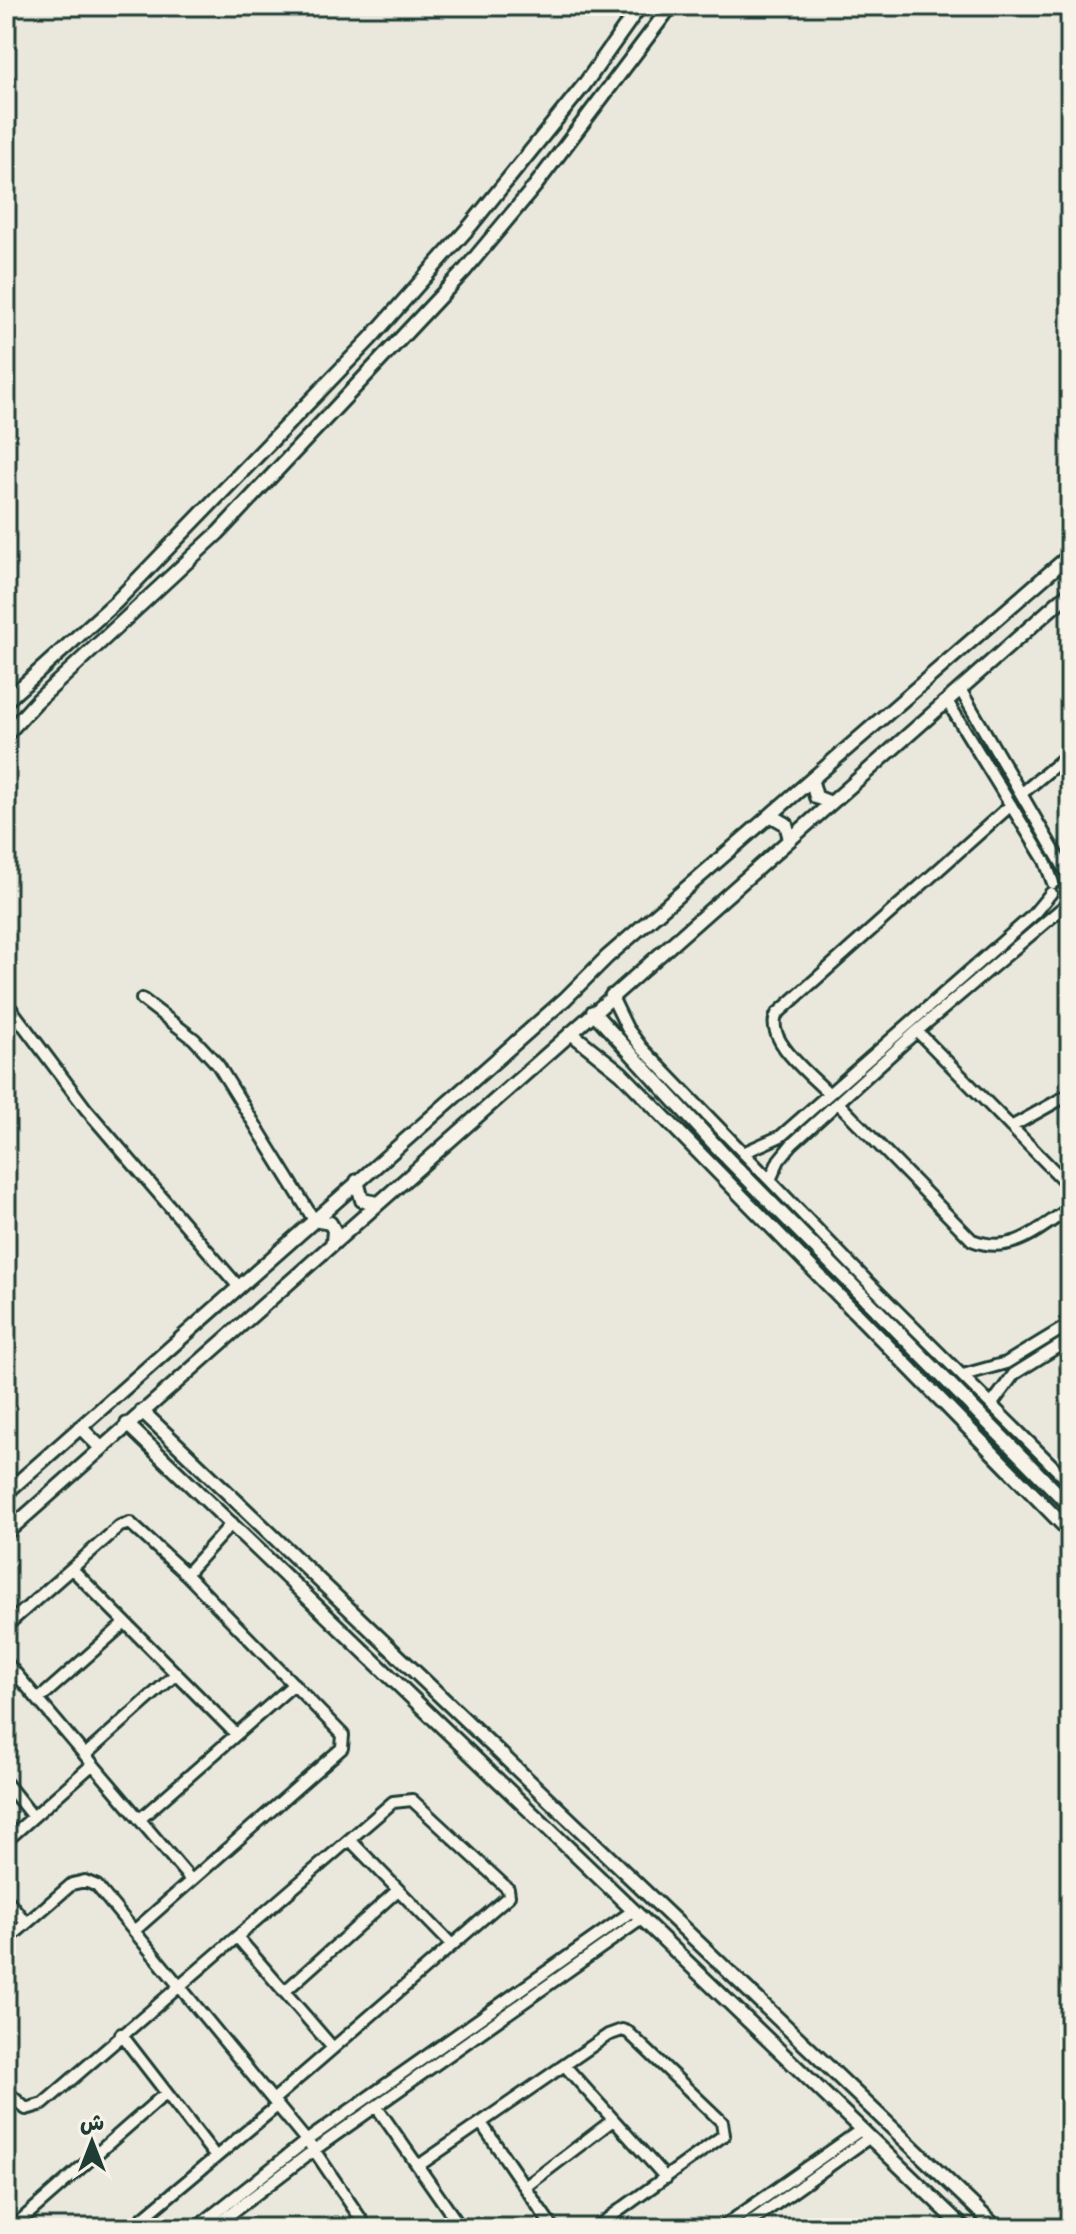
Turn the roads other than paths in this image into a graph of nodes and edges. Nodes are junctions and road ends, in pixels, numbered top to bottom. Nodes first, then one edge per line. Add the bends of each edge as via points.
1 (640, 6) edge
2 (671, 6) edge
3 (1070, 555) edge
4 (1070, 592) edge
5 (960, 689) junction
6 (6, 701) edge
7 (947, 701) junction
8 (6, 735) edge
9 (1070, 753) edge
10 (812, 782) junction
11 (1021, 794) junction
12 (831, 803) junction
13 (1011, 805) junction
14 (772, 816) junction
15 (790, 839) junction
16 (1070, 878) edge
17 (1052, 888) junction
18 (1068, 904) edge
19 (611, 995) junction
20 (142, 999) dead end
21 (6, 1002) edge
22 (593, 1012) junction
23 (917, 1031) junction
24 (571, 1033) junction
25 (829, 1094) junction
26 (1070, 1094) edge
27 (838, 1103) junction
28 (1011, 1127) junction
29 (743, 1153) junction
30 (770, 1180) junction
31 (357, 1181) junction
32 (1070, 1187) edge
33 (377, 1203) junction
34 (1070, 1208) edge
35 (314, 1220) junction
36 (333, 1242) junction
37 (238, 1286) junction
38 (1070, 1324) edge
39 (1070, 1339) edge
40 (963, 1375) junction
41 (942, 1376) junction
42 (928, 1388) junction
43 (992, 1404) junction
44 (142, 1411) junction
45 (127, 1424) junction
46 (80, 1427) junction
47 (101, 1448) junction
48 (1070, 1483) edge
49 (6, 1493) edge
50 (1070, 1506) edge
51 (232, 1523) junction
52 (1070, 1532) edge
53 (6, 1533) edge
54 (72, 1569) junction
55 (186, 1574) junction
56 (125, 1623) junction
57 (6, 1626) edge
58 (6, 1662) edge
59 (176, 1674) junction
60 (294, 1684) junction
61 (38, 1700) junction
62 (236, 1734) junction
63 (85, 1755) junction
64 (93, 1764) junction
65 (522, 1773) junction
66 (6, 1783) edge
67 (507, 1788) junction
68 (33, 1817) junction
69 (140, 1819) junction
70 (350, 1840) junction
71 (6, 1841) edge
72 (191, 1880) junction
73 (398, 1890) junction
74 (6, 1898) edge
75 (638, 1914) junction
76 (26, 1923) junction
77 (134, 1931) junction
78 (238, 1938) junction
79 (6, 1941) edge
80 (452, 1945) junction
81 (181, 1988) junction
82 (284, 1992) junction
83 (121, 2034) junction
84 (333, 2048) junction
85 (816, 2053) junction
86 (565, 2066) junction
87 (800, 2069) junction
88 (6, 2091) edge
89 (166, 2093) junction
90 (275, 2103) junction
91 (376, 2106) junction
92 (613, 2120) junction
93 (481, 2123) junction
94 (866, 2133) junction
95 (310, 2146) junction
96 (216, 2157) junction
97 (418, 2166) junction
98 (666, 2178) junction
99 (525, 2187) junction
100 (6, 2223) edge
101 (11, 2228) edge
102 (131, 2228) edge
103 (196, 2228) edge
104 (212, 2228) edge
105 (367, 2228) edge
106 (461, 2228) edge
107 (553, 2228) edge
108 (595, 2228) edge
109 (721, 2228) edge
110 (742, 2228) edge
111 (964, 2228) edge
112 (997, 2228) edge

1 - 6 street via 471,225 370,339 116,602
2 - 8 street via 465,270 218,533
3 - 10 street
4 - 5 street
5 - 7 street
5 - 11 street
7 - 12 street
7 - 13 street
9 - 11 street
10 - 12 street via 816,797
10 - 14 street
11 - 16 street
12 - 15 street
13 - 17 street via 1045,861
13 - 25 street via 777,1014 772,1027 776,1039
14 - 15 street via 786,824
14 - 31 street
15 - 19 street
16 - 17 street via 1059,878
17 - 18 street via 1054,901
17 - 25 street via 1032,916
18 - 23 street
19 - 22 street
19 - 29 street via 642,1048
20 - 35 street via 194,1039 224,1072
21 - 37 street via 86,1109
22 - 24 street
22 - 41 street via 728,1159
23 - 27 street
23 - 28 street
24 - 33 street
24 - 42 street via 621,1073
25 - 29 street via 772,1142
26 - 28 street
27 - 30 street via 785,1152
27 - 34 street via 972,1240 1009,1245
28 - 32 street
29 - 30 street
30 - 40 street
31 - 33 street via 362,1200
31 - 35 street
33 - 36 street
35 - 36 street via 330,1223
35 - 37 street
36 - 44 street
37 - 46 street
38 - 40 street via 1006,1363
39 - 43 street via 1014,1374
40 - 43 street
41 - 42 street
41 - 50 street
42 - 52 street
43 - 48 street
44 - 45 street
44 - 65 street
45 - 47 street
45 - 51 street
46 - 47 street
46 - 49 street
47 - 53 street
51 - 55 street
51 - 67 street
54 - 55 street via 130,1523
54 - 56 street
54 - 57 street
55 - 60 street
56 - 59 street
56 - 61 street
58 - 61 street
59 - 62 street
59 - 63 street
60 - 62 street
60 - 72 street via 340,1731 342,1748
61 - 63 street
62 - 69 street
63 - 64 street
64 - 68 street
64 - 69 street
65 - 67 street
65 - 85 street
66 - 68 street
67 - 75 street
68 - 71 street
69 - 72 street
70 - 73 street
70 - 78 street
70 - 80 street via 393,1802 405,1798 508,1889 508,1897
72 - 77 street
73 - 80 street
73 - 82 street
74 - 76 street
75 - 87 street
75 - 91 street
75 - 95 street
76 - 77 street via 72,1884 85,1881 97,1886
76 - 79 street
77 - 81 street
78 - 81 street
78 - 82 street
80 - 84 street
81 - 83 street
81 - 90 street
82 - 84 street
83 - 88 street via 38,2107 21,2107
83 - 89 street
84 - 90 street
85 - 87 street
85 - 112 street
86 - 92 street
86 - 93 street
86 - 98 street via 615,2032 628,2032 722,2122 720,2141
87 - 94 street
89 - 96 street
89 - 101 street
90 - 95 street
90 - 96 street
91 - 95 street
91 - 97 street
92 - 98 street
92 - 99 street
93 - 97 street
93 - 99 street
94 - 109 street
94 - 110 street
94 - 111 street
95 - 103 street
95 - 104 street
95 - 105 street
96 - 102 street
97 - 106 street
98 - 108 street
99 - 107 street
100 - 101 street

